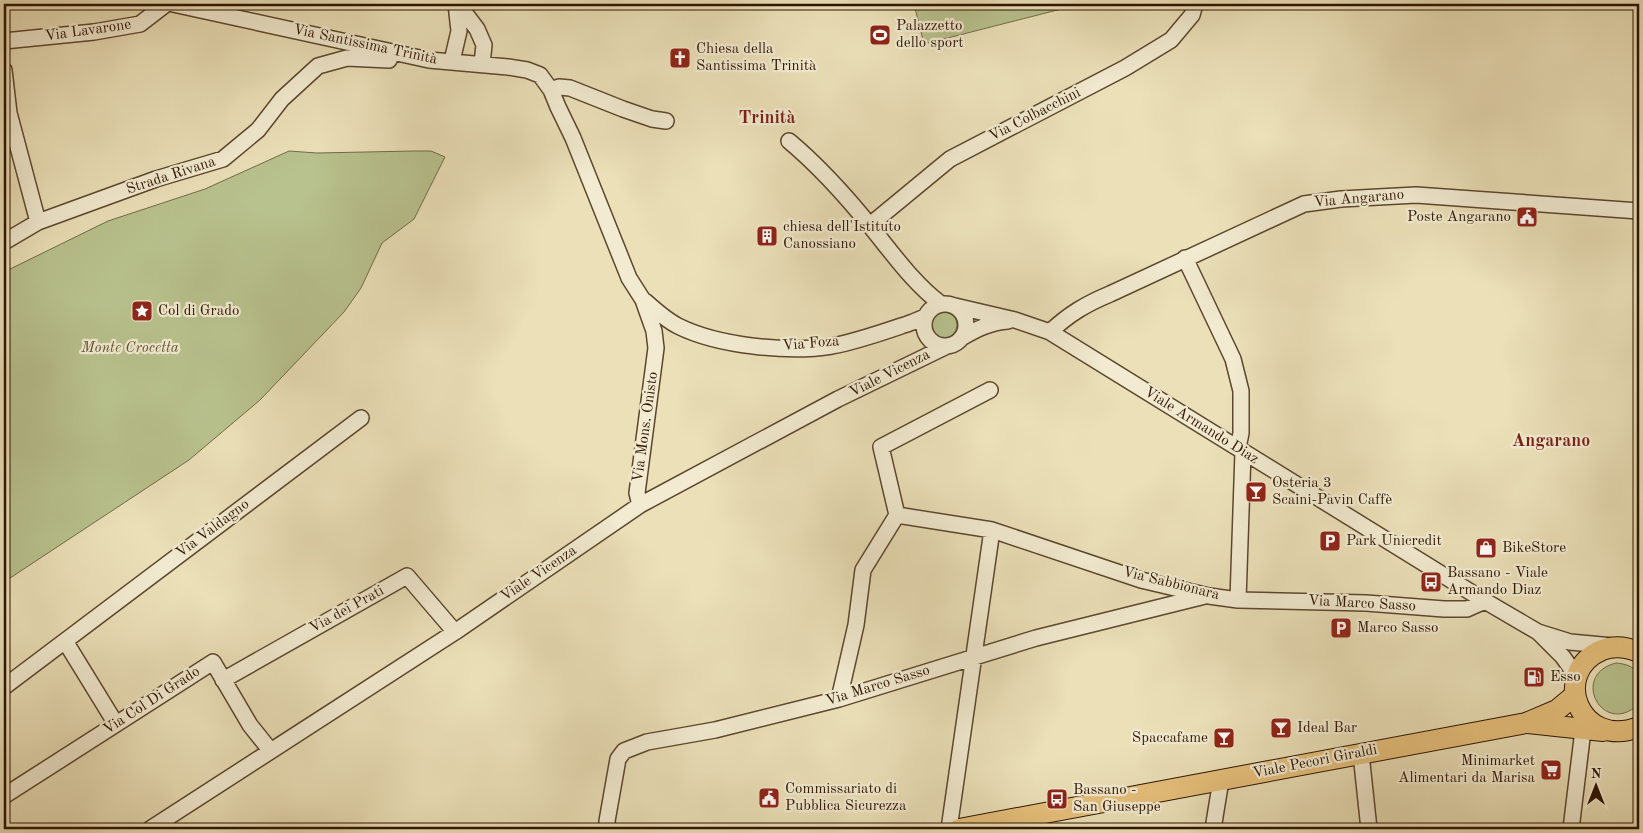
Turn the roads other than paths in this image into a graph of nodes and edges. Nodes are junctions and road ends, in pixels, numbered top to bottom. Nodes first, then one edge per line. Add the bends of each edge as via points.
1 (166, 4) edge
2 (173, 4) edge
3 (457, 4) edge
4 (1195, 4) edge
5 (4, 41) edge
6 (393, 52) junction
7 (452, 62) junction
8 (482, 64) junction
9 (4, 70) edge
10 (551, 90) junction
11 (666, 121) dead end
12 (789, 141) dead end
13 (1639, 211) edge
14 (38, 222) junction
15 (870, 225) junction
16 (4, 242) edge
17 (1185, 258) junction
18 (923, 288) junction
19 (644, 300) junction
20 (948, 305) junction
21 (926, 315) junction
22 (1015, 320) junction
23 (1050, 332) junction
24 (695, 333) junction
25 (963, 337) junction
26 (945, 347) junction
27 (656, 348) junction
28 (990, 390) dead end
29 (361, 418) dead end
30 (1241, 450) junction
31 (640, 505) junction
32 (897, 515) junction
33 (992, 530) junction
34 (1209, 596) junction
35 (1238, 600) junction
36 (1484, 601) junction
37 (455, 632) junction
38 (1538, 632) junction
39 (65, 641) junction
40 (1617, 647) junction
41 (1639, 652) edge
42 (973, 658) junction
43 (223, 680) junction
44 (1576, 686) junction
45 (4, 687) edge
46 (838, 699) junction
47 (1526, 723) junction
48 (116, 724) junction
49 (1583, 730) junction
50 (1630, 730) edge
51 (270, 750) junction
52 (1361, 754) junction
53 (1221, 780) junction
54 (4, 796) edge
55 (150, 829) edge
56 (608, 829) edge
57 (949, 829) edge
58 (959, 829) edge
59 (1213, 829) edge
60 (1369, 829) edge
61 (1571, 829) edge

1 - 5 street, Via Lavarone via 140,24
2 - 6 street, Via Santissima Trinità
3 - 7 street via 459,31
3 - 8 street via 477,29 484,45
4 - 15 street, Via Colbacchini via 1192,14 1171,40 1125,68 950,159
6 - 7 street, Via Santissima Trinità
6 - 14 street, Strada Rivana via 389,60 347,58 318,66 282,99 258,130 222,159
7 - 8 street, Via Santissima Trinità
8 - 10 street, Via Santissima Trinità via 527,70 540,75
9 - 14 street via 9,114
10 - 11 street via 570,88 652,119
10 - 19 street, Via Santissima Trinità via 629,278
12 - 15 street via 830,178
13 - 17 street, Via Angarano via 1416,195 1341,199 1304,204
14 - 16 street, Strada Rivana
15 - 18 street
17 - 23 street, Via Angarano via 1087,304
17 - 30 street, Via Sabbionara via 1234,359 1241,391
18 - 20 street
18 - 21 street via 928,306
19 - 24 street, Via Foza via 677,326
19 - 27 street, Via Santissima Trinità
20 - 21 street via 934,306
20 - 22 street, Viale Armando Diaz
20 - 25 street via 961,311 966,324
21 - 24 street, Via Foza via 896,328 833,346 763,347
21 - 26 street via 923,324 926,337
22 - 23 street, Viale Armando Diaz
22 - 25 street, Viale Armando Diaz via 997,322
23 - 30 street, Viale Armando Diaz
24 - 27 street, Via Foza via 668,332
25 - 26 street
26 - 31 street, Viale Vicenza via 838,399
27 - 31 street, Via Mons. Onisto via 637,494
28 - 32 street via 881,447
29 - 39 street, Via Valdagno
30 - 35 street, Via Sabbionara
30 - 36 street, Viale Armando Diaz
31 - 37 street, Viale Vicenza
32 - 33 street, Via Sabbionara
32 - 46 street via 863,570 856,625
33 - 34 street, Via Sabbionara via 1141,580
33 - 42 street
34 - 35 street, Via Sabbionara
34 - 42 street, Via Marco Sasso via 1036,638
35 - 36 street, Via Marco Sasso via 1366,603 1444,609 1466,609
36 - 38 street, Viale Armando Diaz
37 - 43 street, Via dei Prati via 407,576
37 - 51 street, Viale Vicenza
38 - 40 street, Viale Armando Diaz via 1570,642
38 - 44 street, Viale Armando Diaz via 1563,657
39 - 45 street, Via Valdagno
39 - 48 street
40 - 41 main road, Viale Armando Diaz
40 - 44 main road via 1595,653 1581,668
42 - 46 street, Via Marco Sasso
42 - 57 street
43 - 48 street, Via Col Di Grado via 212,662
43 - 51 street, Via Col Di Grado via 250,725
44 - 47 main road, Viale Pecori Giraldi via 1557,710
44 - 50 main road, Viale Armando Diaz via 1579,708 1587,719 1598,727
46 - 56 street, Via Marco Sasso via 715,730 647,742 624,752 618,759
47 - 49 main road, Viale Pecori Giraldi
47 - 52 main road, Viale Pecori Giraldi
48 - 54 street, Via Col Di Grado
49 - 50 main road, Viale Pecori Giraldi
49 - 61 street
51 - 55 street, Viale Vicenza
52 - 53 main road, Viale Pecori Giraldi
52 - 60 street
53 - 58 main road, Viale Pecori Giraldi
53 - 59 street

